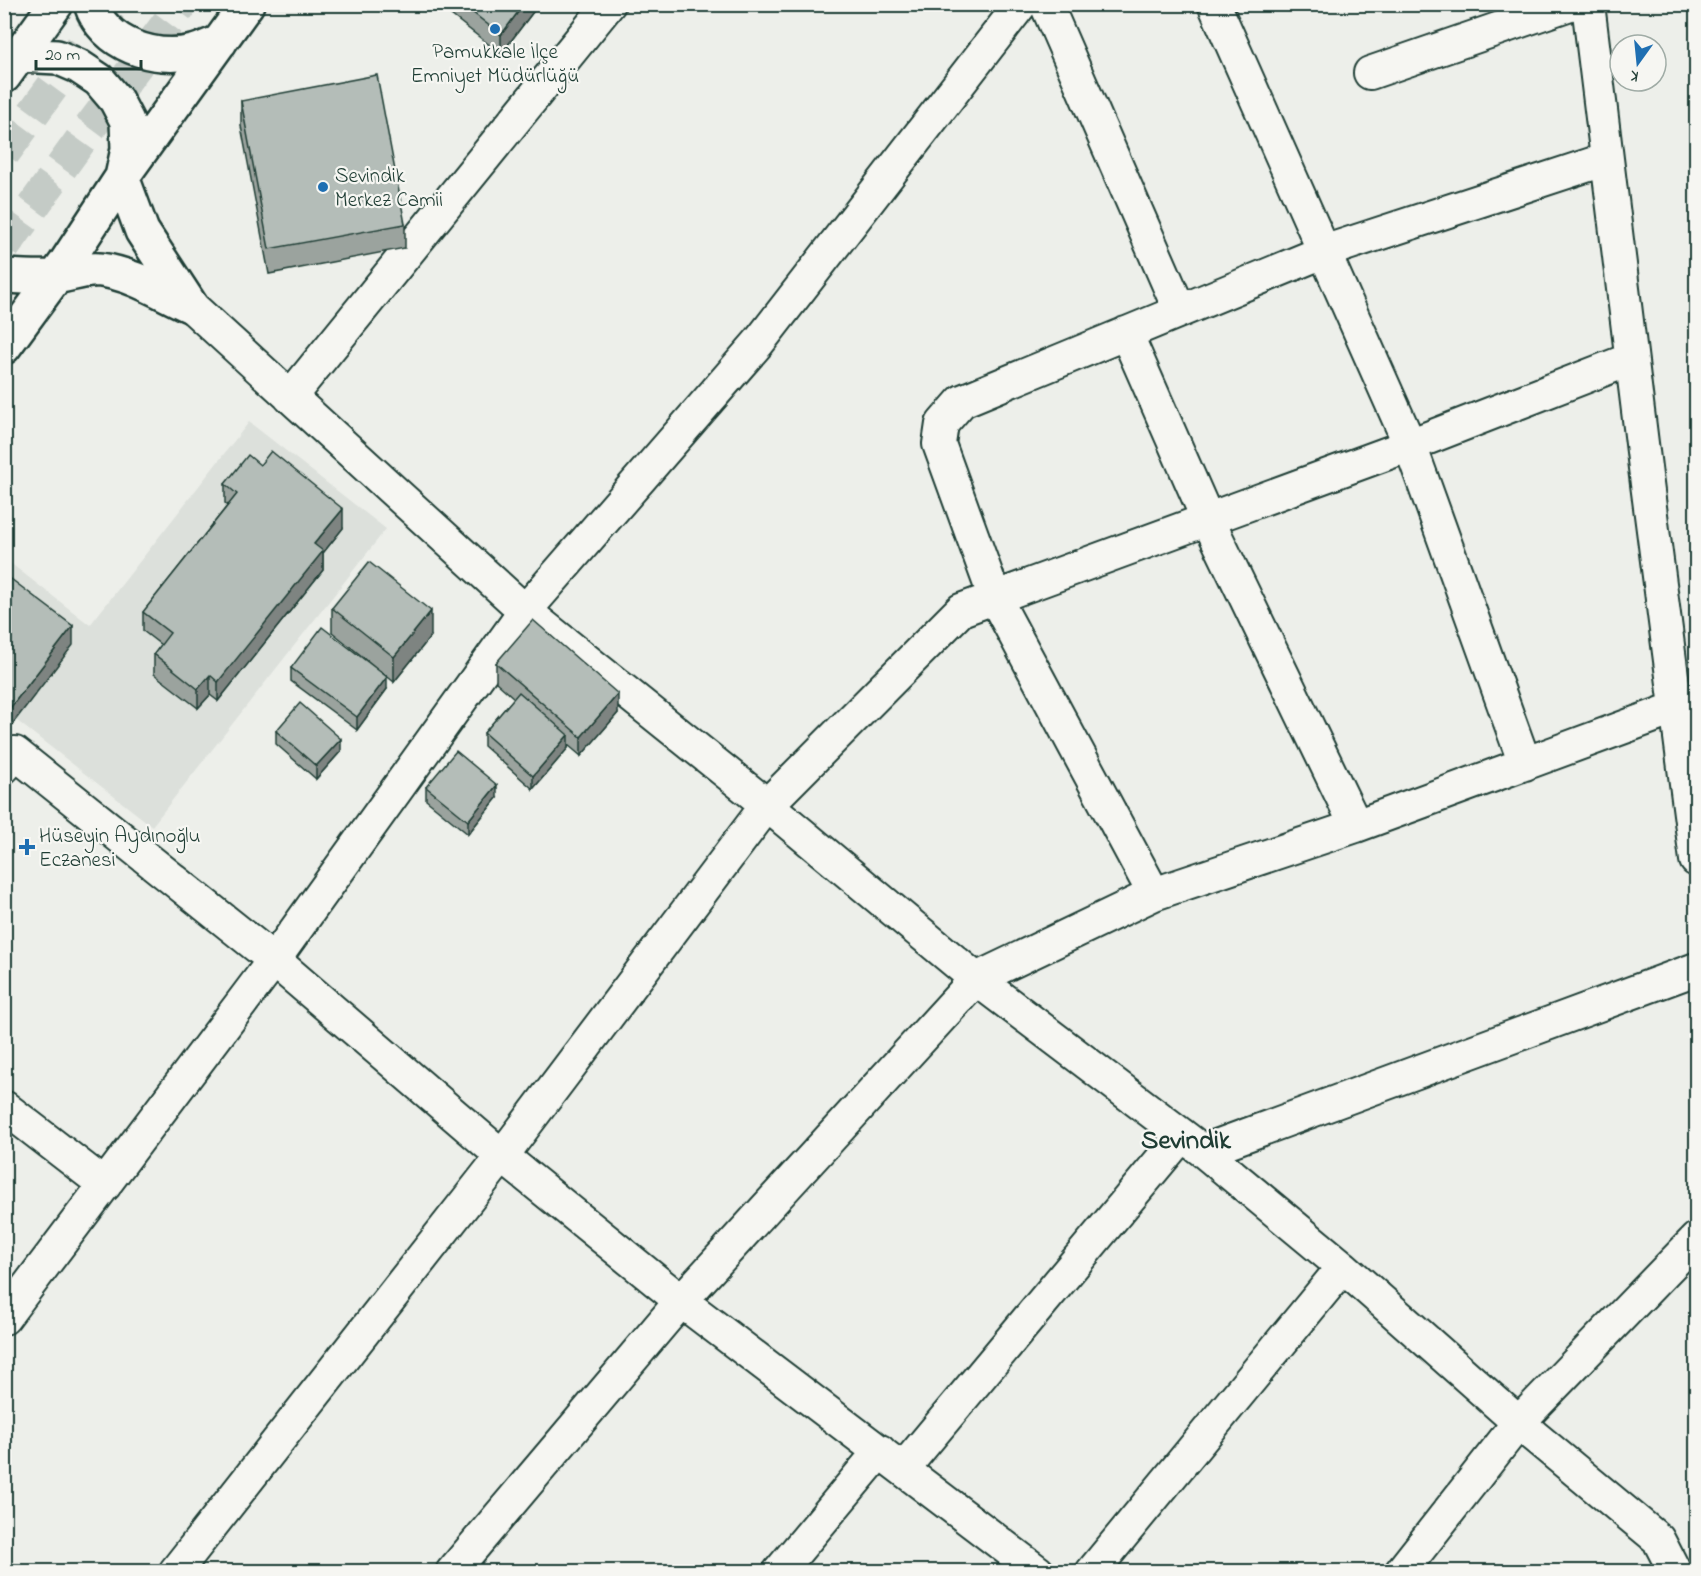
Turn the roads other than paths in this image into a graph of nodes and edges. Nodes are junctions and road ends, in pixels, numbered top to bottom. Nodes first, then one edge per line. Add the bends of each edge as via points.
1 (91, 4) edge
2 (247, 4) edge
3 (609, 4) edge
4 (1021, 4) edge
5 (1046, 4) edge
6 (1214, 4) edge
7 (1570, 4) edge
8 (1588, 4) edge
9 (46, 10) edge
10 (220, 42) junction
11 (57, 57) junction
12 (12, 66) edge
13 (1370, 73) dead end
14 (1607, 159) junction
15 (122, 177) junction
16 (1323, 252) junction
17 (4, 276) edge
18 (56, 276) junction
19 (191, 306) junction
20 (1180, 311) junction
21 (1126, 333) junction
22 (4, 346) edge
23 (1631, 359) junction
24 (290, 397) junction
25 (1410, 445) junction
26 (1208, 520) junction
27 (995, 597) junction
28 (525, 611) junction
29 (1676, 708) junction
30 (1525, 764) junction
31 (4, 767) edge
32 (767, 805) junction
33 (1356, 826) junction
34 (1696, 860) edge
35 (1154, 894) junction
36 (274, 960) junction
37 (1696, 969) edge
38 (976, 979) junction
39 (4, 1107) edge
40 (1192, 1143) junction
41 (502, 1156) junction
42 (105, 1185) junction
43 (1696, 1239) edge
44 (1343, 1267) junction
45 (681, 1301) junction
46 (4, 1318) edge
47 (1519, 1422) junction
48 (892, 1460) junction
49 (175, 1572) edge
50 (452, 1572) edge
51 (779, 1572) edge
52 (1038, 1572) edge
53 (1092, 1572) edge
54 (1401, 1572) edge
55 (1675, 1572) edge

1 - 10 main road via 103,28 138,49 180,54
2 - 10 main road
3 - 24 street
4 - 28 street via 759,342
5 - 20 street
6 - 16 street
7 - 13 street
8 - 14 street
9 - 11 main road
9 - 12 main road
10 - 15 main road
11 - 12 main road
11 - 15 main road via 99,80 116,100 127,121 128,149
14 - 16 street
14 - 23 street
15 - 18 main road
15 - 19 main road via 142,231
16 - 20 street
16 - 25 street
17 - 18 main road
18 - 19 main road via 99,270 119,273
18 - 22 main road
19 - 24 street
20 - 21 street
21 - 26 street
21 - 27 street via 962,401 942,424 939,444
23 - 25 street
23 - 29 street
24 - 28 street
25 - 26 street
25 - 30 street
26 - 27 street
26 - 33 street
27 - 32 street via 961,610
27 - 35 street
28 - 32 street
28 - 36 street
29 - 30 street
29 - 34 street
30 - 33 street
31 - 36 street via 15,753
32 - 38 street
32 - 41 street
33 - 35 street
35 - 38 street
36 - 41 street
36 - 42 street
37 - 40 street
38 - 40 street
38 - 45 street
39 - 42 street
40 - 44 street
40 - 48 street
41 - 45 street
41 - 49 street
42 - 46 street
43 - 47 street
44 - 47 street
44 - 53 street
45 - 48 street
45 - 50 street
47 - 54 street
47 - 55 street via 1658,1539
48 - 51 street
48 - 52 street

